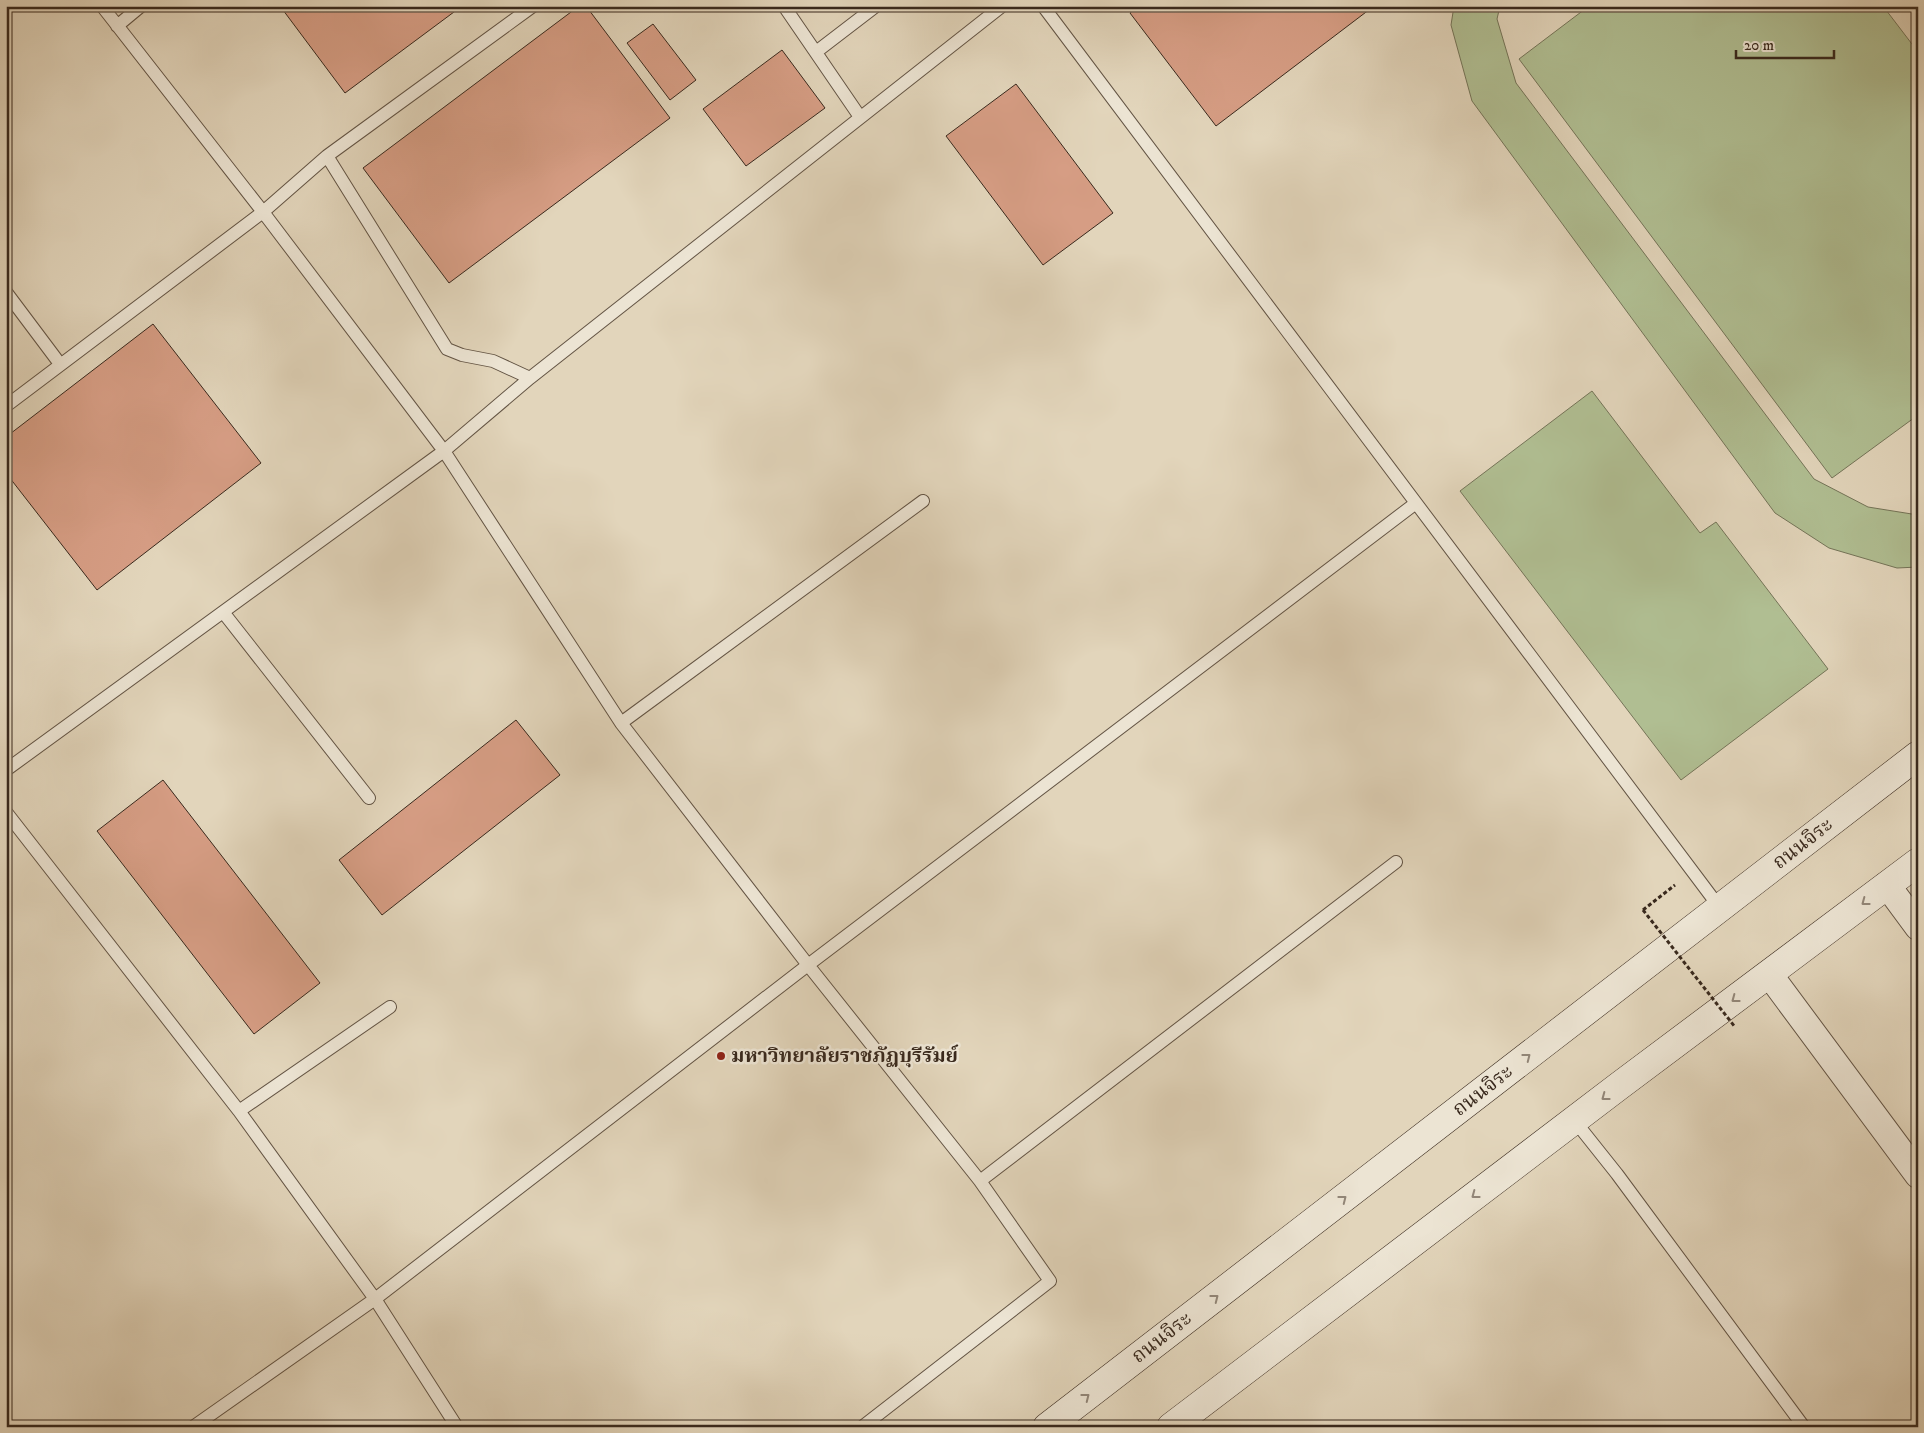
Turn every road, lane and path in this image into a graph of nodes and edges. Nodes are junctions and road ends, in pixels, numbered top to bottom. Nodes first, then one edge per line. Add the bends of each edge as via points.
1 (102, 6) edge
2 (141, 6) edge
3 (533, 6) edge
4 (784, 6) edge
5 (876, 6) edge
6 (1002, 6) edge
7 (1043, 6) edge
8 (117, 26) junction
9 (816, 52) junction
10 (860, 117) junction
11 (327, 156) junction
12 (263, 212) junction
13 (6, 292) edge
14 (60, 364) junction
15 (530, 378) junction
16 (6, 406) edge
17 (444, 451) junction
18 (923, 501) dead end
19 (1416, 504) junction
20 (223, 612) junction
21 (621, 723) junction
22 (1918, 756) edge
23 (6, 770) edge
24 (370, 798) dead end
25 (6, 812) edge
26 (1396, 862) dead end
27 (1918, 862) edge
28 (1693, 872) junction
29 (1887, 885) junction
30 (1720, 908) junction
31 (1918, 927) edge
32 (808, 966) junction
33 (1769, 974) junction
34 (390, 1007) dead end
35 (1735, 1027) dead end
36 (239, 1111) junction
37 (1574, 1120) junction
38 (1918, 1175) edge
39 (980, 1181) junction
40 (376, 1299) junction
41 (193, 1427) edge
42 (457, 1427) edge
43 (862, 1427) edge
44 (1047, 1427) edge
45 (1171, 1427) edge
46 (1804, 1427) edge

1 - 8 lane
2 - 8 lane
3 - 11 lane
4 - 9 lane
5 - 9 lane
6 - 10 lane
7 - 19 lane
8 - 12 lane
9 - 10 lane
10 - 15 lane
11 - 12 lane
11 - 15 lane via 447,349 493,360
12 - 14 lane
12 - 17 lane
13 - 14 lane
14 - 16 lane
15 - 17 lane
17 - 20 lane
17 - 21 lane
18 - 21 lane
19 - 28 lane
19 - 32 lane
20 - 23 lane
20 - 24 lane
21 - 32 lane
22 - 30 main road, ถนนจิระ
25 - 36 lane
26 - 39 lane
27 - 29 main road
28 - 30 lane
28 - 35 path, bridge via 1643,910
29 - 31 street
29 -> 33 main road
44 -> 30 main road, ถนนจิระ
32 - 39 lane
32 - 40 lane
33 -> 37 main road
33 - 38 street
34 - 36 lane
36 - 40 lane
37 -> 45 main road
37 - 46 lane
39 - 43 lane via 1050,1280
40 - 41 lane
40 - 42 lane

